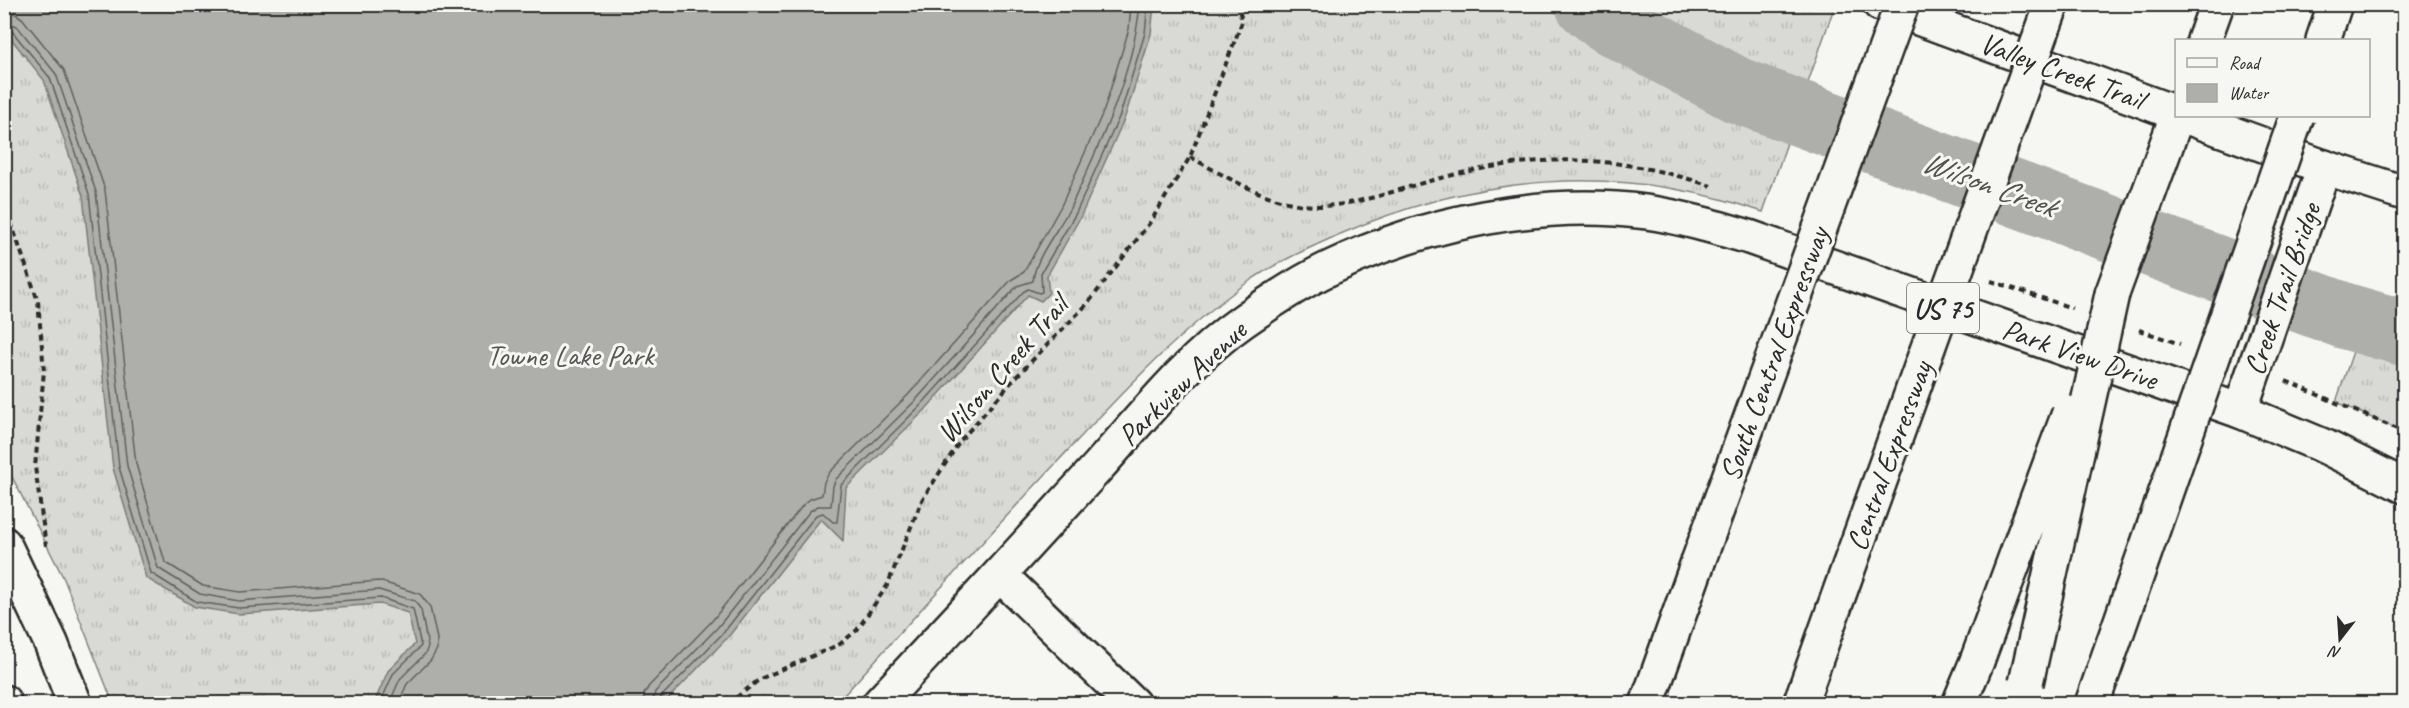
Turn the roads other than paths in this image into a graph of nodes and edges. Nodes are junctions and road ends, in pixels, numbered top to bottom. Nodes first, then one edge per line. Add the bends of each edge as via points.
1 (1880, 4) edge
2 (1902, 4) edge
3 (2052, 4) edge
4 (2217, 4) edge
5 (2204, 39) edge
6 (2175, 113) edge
7 (2176, 117) edge
8 (2187, 117) edge
9 (2297, 117) edge
10 (2324, 167) junction
11 (2404, 193) edge
12 (1749, 237) joint
13 (2112, 294) junction
14 (2240, 411) junction
15 (2404, 486) edge
16 (4, 544) edge
17 (1000, 575) junction
18 (51, 643) junction
19 (2023, 693) edge
20 (75, 704) edge
21 (85, 704) edge
22 (879, 704) edge
23 (1132, 704) edge
24 (1647, 704) edge
25 (1800, 704) edge
26 (1959, 704) edge
27 (2092, 704) edge

1 - 6 main road, Valley Creek Trail
2 - 24 main road, South Central Expressway, bridge
3 - 25 main road, Central Expressway / US 75, bridge
4 - 5 main road
7 - 13 main road
8 - 10 main road, Valley Creek Trail
9 - 27 main road, bridge
10 - 11 main road, Valley Creek Trail
10 - 14 main road, Creek Trail Bridge
12 - 14 main road, Park View Drive
12 - 17 main road, Parkview Avenue via 1693,220 1644,212 1544,209 1492,216 1432,231 1379,247 1328,269 1241,322 1205,353
13 - 19 main road, bridge
13 - 26 main road, bridge
14 - 15 main road, Park View Drive via 2326,447
16 - 18 main road
17 - 22 main road, Parkview Avenue
17 - 23 main road
18 - 20 main road
18 - 21 main road

